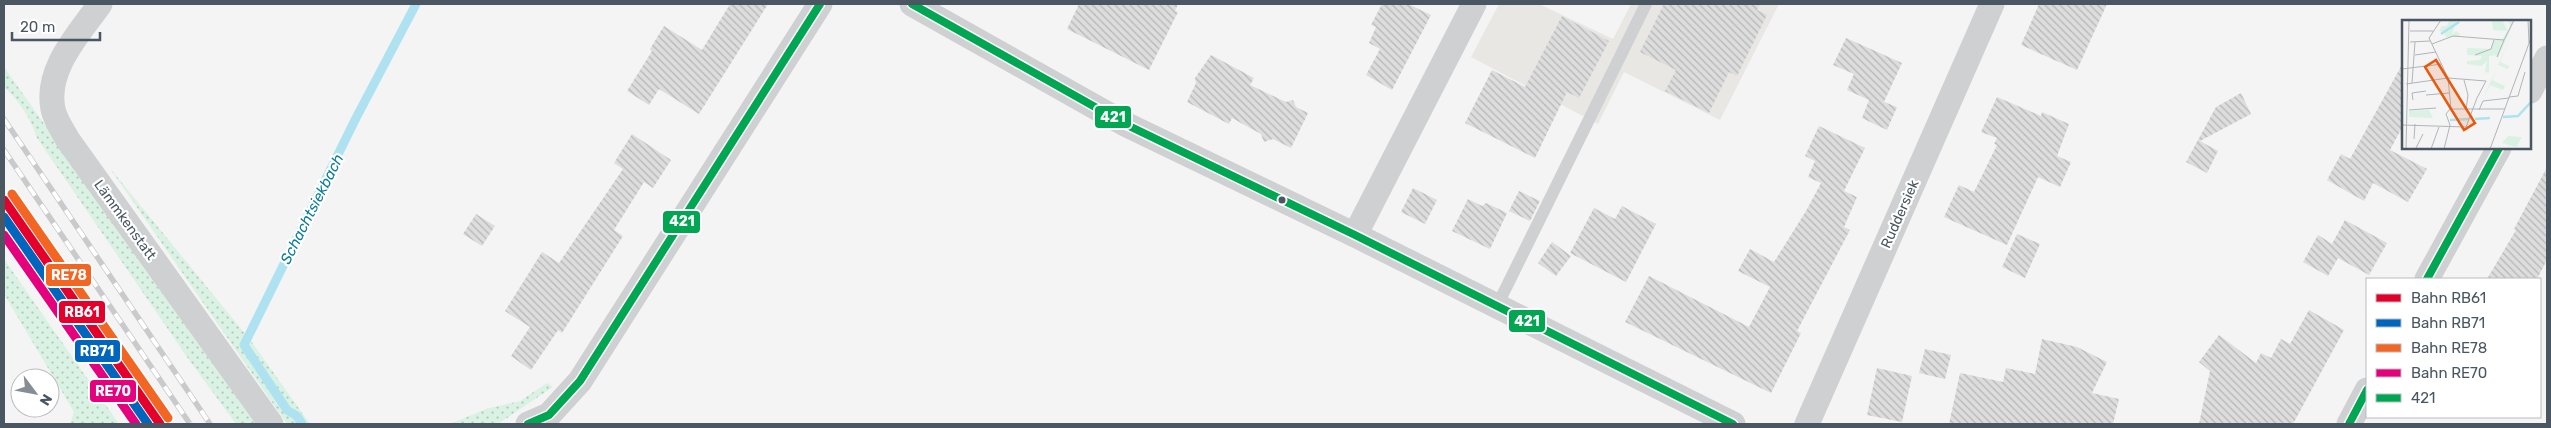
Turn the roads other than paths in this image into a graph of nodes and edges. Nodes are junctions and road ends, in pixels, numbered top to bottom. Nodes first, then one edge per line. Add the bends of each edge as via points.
1 (100, 4) edge
2 (820, 4) edge
3 (912, 4) edge
4 (1474, 4) edge
5 (1646, 4) edge
6 (1992, 4) edge
7 (2547, 58) edge
8 (2531, 88) edge
9 (2498, 149) edge
10 (1355, 235) junction
11 (2429, 278) edge
12 (1498, 306) junction
13 (2366, 392) edge
14 (547, 421) edge
15 (271, 424) edge
16 (1733, 424) edge
17 (1807, 424) edge
18 (2349, 424) edge

1 - 15 street, Lämmkenstatt via 62,59 52,86 53,110 68,140
2 - 14 street via 580,381
3 - 10 street via 1127,125
4 - 10 street
5 - 12 lane
6 - 17 street, Ruddersiek
7 - 8 street
9 - 11 street
10 - 12 street
12 - 16 street
13 - 18 street

